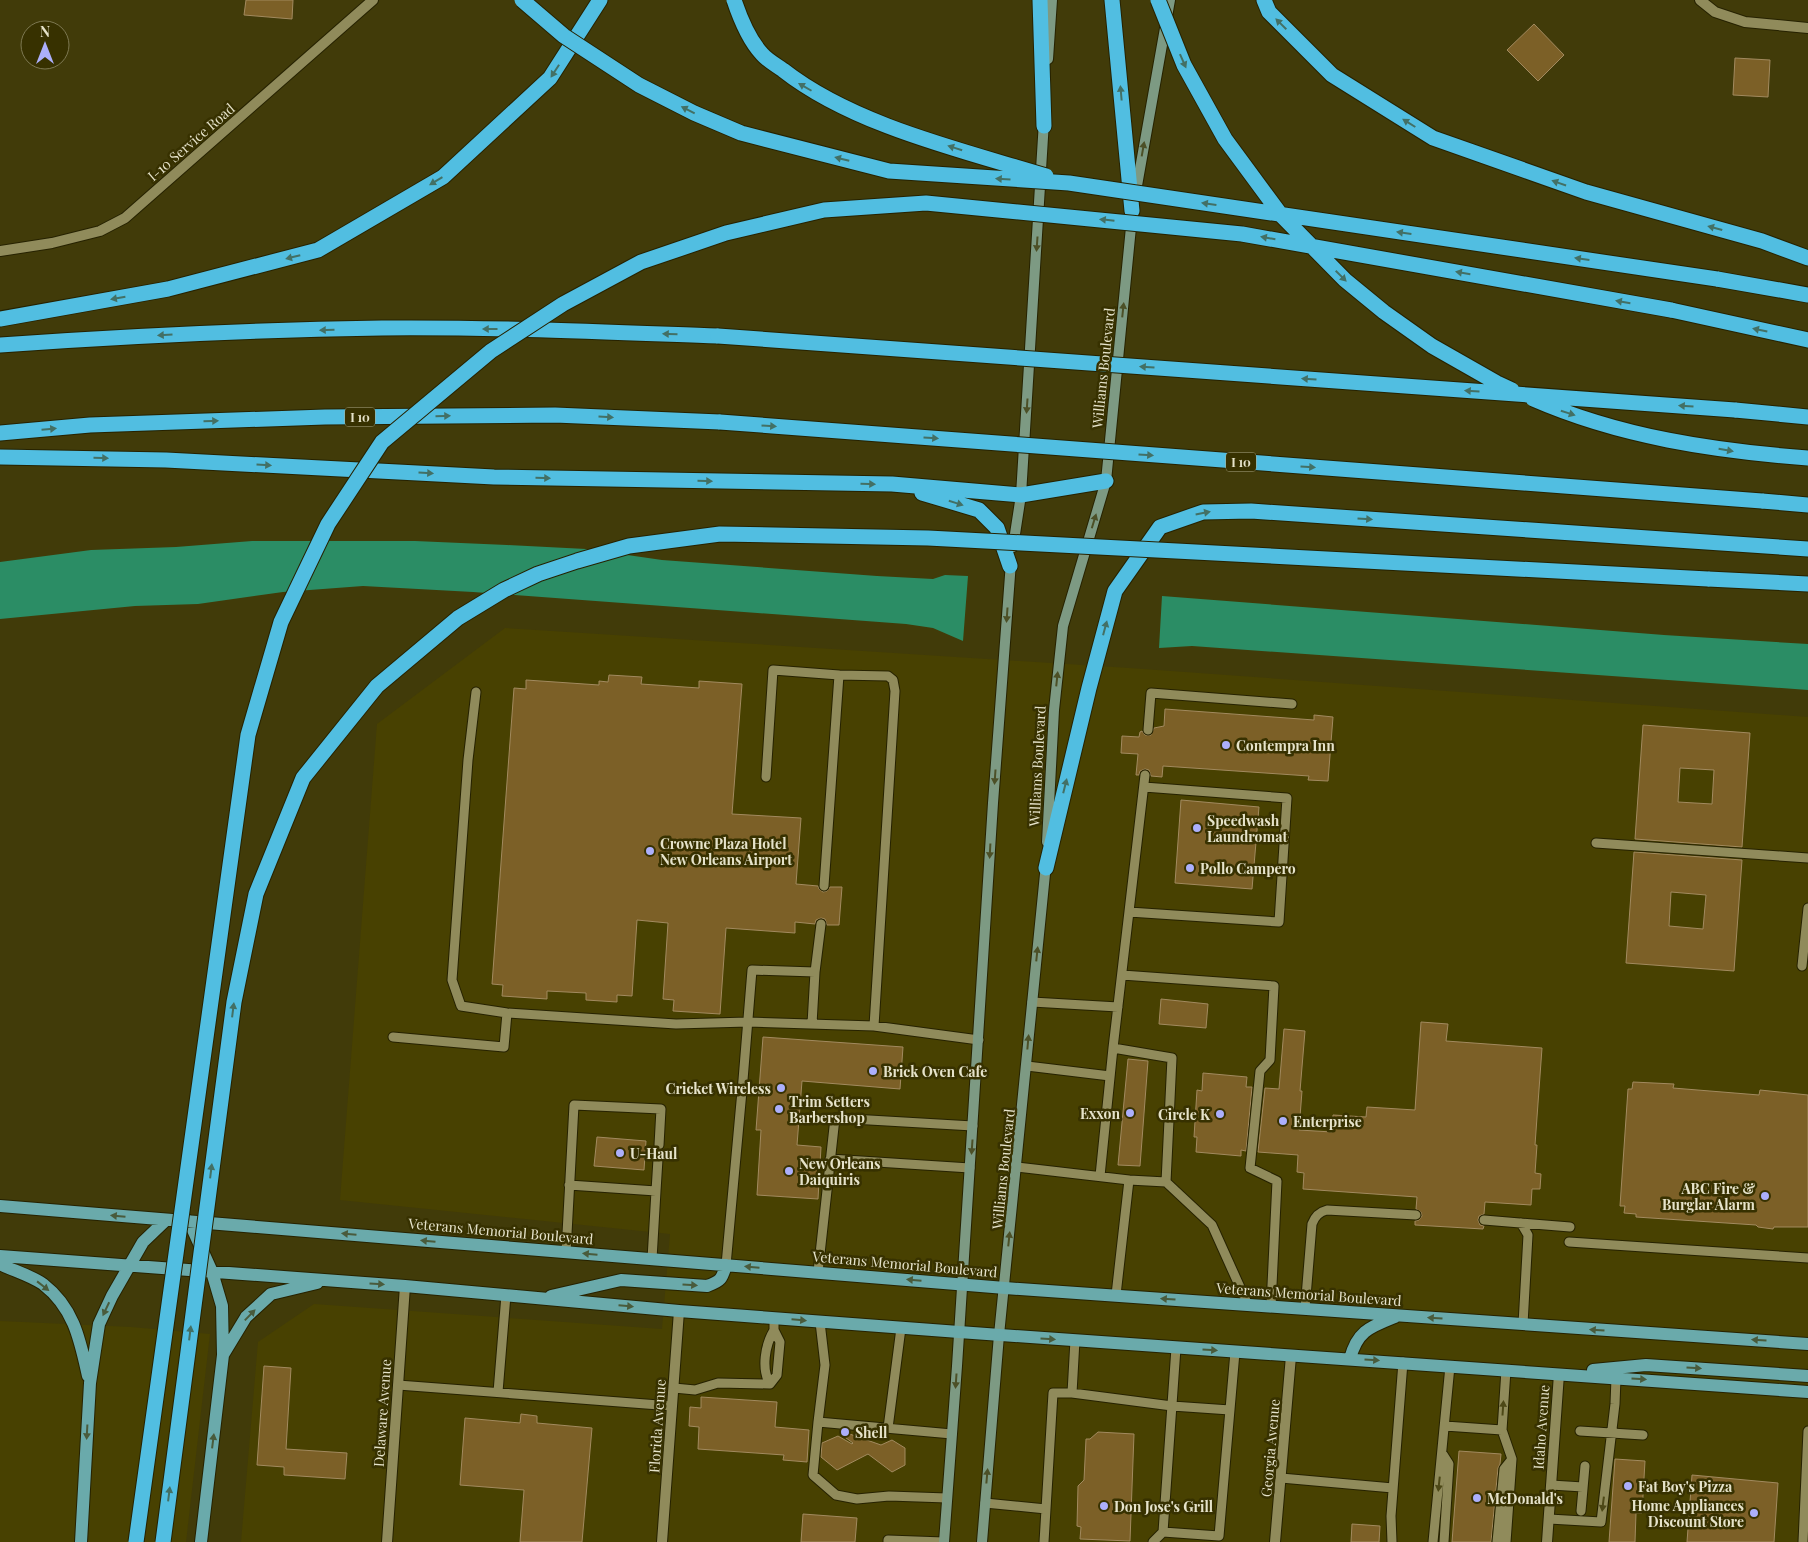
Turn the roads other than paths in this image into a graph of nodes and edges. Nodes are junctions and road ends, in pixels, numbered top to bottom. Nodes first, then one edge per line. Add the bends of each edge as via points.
1 (373, 0) edge
2 (522, 0) edge
3 (600, 0) edge
4 (734, 0) edge
5 (1040, 0) edge
6 (1052, 0) edge
7 (1112, 0) edge
8 (1158, 0) edge
9 (1170, 0) edge
10 (1264, 0) edge
11 (1700, 0) edge
12 (1808, 28) edge
13 (1044, 126) junction
14 (1069, 183) junction
15 (1132, 211) junction
16 (0, 251) edge
17 (1808, 258) edge
18 (1808, 295) edge
19 (0, 319) edge
20 (1808, 340) edge
21 (0, 345) edge
22 (1808, 417) edge
23 (0, 433) edge
24 (0, 457) edge
25 (1808, 458) edge
26 (1106, 480) junction
27 (892, 484) junction
28 (1021, 495) junction
29 (1808, 505) edge
30 (1808, 549) edge
31 (1010, 566) junction
32 (1808, 584) edge
33 (839, 674) junction
34 (476, 692) dead end
35 (1292, 704) dead end
36 (1148, 730) dead end
37 (1145, 775) dead end
38 (766, 777) dead end
39 (1144, 787) junction
40 (1596, 843) dead end
41 (1808, 858) edge
42 (1046, 868) junction
43 (824, 886) dead end
44 (1808, 908) edge
45 (1129, 912) junction
46 (821, 924) dead end
47 (1802, 966) dead end
48 (815, 972) junction
49 (1122, 975) junction
50 (1032, 1002) junction
51 (1118, 1007) junction
52 (507, 1013) junction
53 (748, 1022) junction
54 (812, 1024) junction
55 (874, 1026) junction
56 (393, 1037) dead end
57 (979, 1040) junction
58 (1113, 1048) junction
59 (1026, 1066) junction
60 (1110, 1076) junction
61 (973, 1126) junction
62 (659, 1145) dead end
63 (658, 1159) dead end
64 (830, 1159) junction
65 (970, 1168) junction
66 (1017, 1168) junction
67 (1100, 1176) junction
68 (1129, 1180) junction
69 (1166, 1182) junction
70 (569, 1186) junction
71 (656, 1191) junction
72 (0, 1206) edge
73 (1416, 1215) dead end
74 (166, 1220) junction
75 (1484, 1220) dead end
76 (189, 1221) junction
77 (1521, 1223) junction
78 (1570, 1227) dead end
79 (1569, 1242) dead end
80 (566, 1252) junction
81 (0, 1256) edge
82 (1808, 1258) edge
83 (652, 1259) junction
84 (0, 1264) edge
85 (726, 1265) junction
86 (128, 1266) junction
87 (212, 1272) junction
88 (818, 1272) junction
89 (329, 1280) junction
90 (962, 1284) junction
91 (405, 1286) junction
92 (1005, 1288) junction
93 (506, 1295) junction
94 (1116, 1295) junction
95 (539, 1298) junction
96 (1248, 1305) junction
97 (1271, 1306) junction
98 (1305, 1309) junction
99 (679, 1311) junction
100 (1397, 1316) junction
101 (820, 1322) junction
102 (774, 1324) junction
103 (1523, 1324) junction
104 (901, 1328) junction
105 (959, 1332) junction
106 (1000, 1335) junction
107 (1075, 1340) junction
108 (1808, 1344) edge
109 (1176, 1348) junction
110 (1235, 1352) junction
111 (223, 1355) junction
112 (1291, 1356) junction
113 (1350, 1359) junction
114 (1403, 1362) junction
115 (1450, 1366) junction
116 (1506, 1370) junction
117 (1559, 1374) junction
118 (1808, 1376) edge
119 (1616, 1378) junction
120 (90, 1383) junction
121 (398, 1385) junction
122 (674, 1388) junction
123 (498, 1392) junction
124 (1808, 1392) edge
125 (1072, 1394) junction
126 (672, 1406) junction
127 (1172, 1406) junction
128 (1230, 1410) junction
129 (818, 1422) junction
130 (1445, 1426) junction
131 (888, 1428) junction
132 (1502, 1430) junction
133 (1580, 1431) dead end
134 (1808, 1431) edge
135 (1612, 1433) junction
136 (952, 1434) junction
137 (1643, 1435) dead end
138 (1808, 1450) edge
139 (1442, 1453) junction
140 (1512, 1459) junction
141 (1584, 1466) dead end
142 (1281, 1478) junction
143 (1551, 1485) junction
144 (1583, 1487) junction
145 (1393, 1488) junction
146 (947, 1498) junction
147 (985, 1503) junction
148 (1046, 1509) junction
149 (1581, 1511) dead end
150 (1549, 1519) junction
151 (1164, 1532) junction
152 (1221, 1539) edge
153 (81, 1542) edge
154 (136, 1542) edge
155 (163, 1542) edge
156 (201, 1542) edge
157 (387, 1542) edge
158 (662, 1542) edge
159 (888, 1542) edge
160 (944, 1542) edge
161 (982, 1542) edge
162 (1044, 1542) edge
163 (1153, 1542) edge
164 (1276, 1542) edge
165 (1392, 1542) edge
166 (1433, 1542) edge
167 (1444, 1542) edge
168 (1497, 1542) edge
169 (1506, 1542) edge
170 (1547, 1542) edge
171 (1802, 1542) edge

1 - 16 street, I-10 Service Road via 125,218 100,231
14 -> 2 highway, bridge via 889,171 741,134 639,85 564,36
3 -> 19 highway via 550,78 443,177 318,250 168,288
14 -> 4 highway, bridge via 861,115 801,84 762,54 743,24
5 - 13 highway
6 - 13 main road
15 -> 7 highway
8 -> 25 highway, bridge via 1184,65 1225,139 1281,215 1345,280 1432,346 1497,383 1565,413 1651,437 1745,454
15 -> 9 main road, Williams Boulevard
17 -> 10 highway via 1762,241 1586,192 1432,138 1332,75 1269,12
11 - 12 street via 1715,12 1745,22
13 -> 28 main road
18 -> 14 highway, bridge
26 -> 15 main road, Williams Boulevard
20 -> 154 highway, bridge via 1671,310 1242,234 926,203 824,210 726,233 641,262 563,304 491,351 382,442 328,524 282,622 248,735
22 -> 21 highway, bridge via 718,336 383,328 223,332
23 -> 29 highway, I 10, bridge via 90,425 325,417 555,415 720,422
24 -> 27 highway via 166,460 494,477
26 - 28 highway
42 -> 26 main road, Williams Boulevard via 1054,710 1063,626
27 - 28 highway
27 -> 31 highway via 979,510 998,528
28 - 31 main road
42 -> 30 highway via 1114,591 1160,527 1203,512 1252,511
31 -> 57 main road
155 -> 32 highway, bridge via 234,1002 256,894 303,778 377,686 458,618 504,590 538,574 629,546 720,534 928,538
33 - 38 lane via 774,670
33 - 43 lane
33 - 55 lane via 888,676 893,680 895,691
34 - 52 lane via 452,980 461,1006
35 - 36 lane via 1151,694
37 - 39 lane
39 - 45 lane
39 - 45 lane via 1287,798 1279,922
40 - 41 lane
50 -> 42 main road, Williams Boulevard
44 - 47 lane
45 - 49 lane
46 - 48 lane
48 - 53 lane via 752,970
48 - 54 lane
49 - 51 lane
49 - 97 lane via 1274,986 1270,1060 1260,1071 1250,1168 1277,1180
50 - 51 lane
59 -> 50 main road, Williams Boulevard
51 - 58 lane
52 - 53 lane via 676,1024
52 - 56 lane via 504,1047
53 - 54 lane
53 - 85 lane
54 - 55 lane
55 - 57 lane
57 - 61 main road
58 - 60 lane
58 - 69 lane via 1172,1058
59 - 60 lane
59 - 66 main road, Williams Boulevard
60 - 67 lane
61 - 64 lane via 835,1118
61 -> 65 main road
62 - 70 lane via 661,1109 574,1105
63 - 71 lane
64 - 65 lane
64 - 88 lane
65 - 90 main road
66 - 67 lane
92 -> 66 main road, Williams Boulevard
67 - 68 lane
68 - 69 lane
68 - 94 lane
69 - 96 lane via 1212,1225
70 - 71 lane
70 - 80 lane
71 - 83 lane
74 -> 72 main road, Veterans Memorial Boulevard
73 - 98 lane via 1320,1212 1312,1224
74 - 76 main road, Veterans Memorial Boulevard
74 - 86 main road via 143,1242
75 - 77 lane
80 -> 76 main road, Veterans Memorial Boulevard
76 - 87 main road
77 - 78 lane
77 - 103 lane via 1528,1235
79 - 82 lane
83 -> 80 main road, Veterans Memorial Boulevard
81 - 86 main road
83 - 85 main road, Veterans Memorial Boulevard
84 -> 120 main road via 42,1283 66,1308 77,1331
88 -> 85 main road, Veterans Memorial Boulevard
95 -> 85 main road via 621,1280 707,1286 722,1277
86 - 87 main road
86 -> 120 main road via 99,1324
87 - 89 main road
87 - 111 main road via 222,1306
90 -> 88 main road, Veterans Memorial Boulevard
89 -> 91 main road
111 -> 89 main road via 246,1317 271,1294
90 - 92 main road, Veterans Memorial Boulevard
90 - 105 main road
91 - 93 main road
91 - 121 street, Delaware Avenue
92 - 94 main road, Veterans Memorial Boulevard
92 - 106 main road, Williams Boulevard
93 - 95 main road
93 - 123 lane
96 -> 94 main road, Veterans Memorial Boulevard
95 -> 99 main road
96 - 97 main road, Veterans Memorial Boulevard
97 - 98 main road, Veterans Memorial Boulevard
98 - 100 main road, Veterans Memorial Boulevard
99 - 102 main road
99 - 122 street, Florida Avenue
103 -> 100 main road, Veterans Memorial Boulevard
100 - 113 main road via 1370,1327 1360,1335 1353,1345
102 -> 101 main road
101 - 104 main road
101 - 129 lane via 825,1365
102 - 122 lane via 768,1340 764,1375 770,1384 718,1383 695,1390
108 -> 103 main road, Veterans Memorial Boulevard
104 - 105 main road
104 - 131 lane
105 - 106 main road
105 -> 136 main road
106 -> 107 main road
147 -> 106 main road, Williams Boulevard
107 - 109 main road
107 - 125 lane
109 -> 110 main road
109 - 127 lane
110 - 112 main road
110 - 128 lane
156 -> 111 main road
112 - 113 main road
112 - 142 street, Georgia Avenue
113 -> 114 main road
114 - 115 main road
114 - 145 lane
115 - 116 main road
115 - 130 lane
116 - 117 main road
132 -> 116 lane
117 -> 118 main road via 1646,1365
117 - 119 main road
117 - 143 street, Idaho Avenue
119 -> 124 main road
119 - 135 lane
120 -> 153 main road
121 - 123 lane
121 - 157 street, Delaware Avenue
122 - 126 street, Florida Avenue
123 - 126 lane
125 - 127 lane
125 - 148 lane via 1053,1392
126 - 158 street, Florida Avenue
127 - 128 lane
127 - 151 lane
128 - 152 lane
129 - 131 lane
129 - 146 lane via 813,1475 836,1495 857,1500 889,1496
130 - 132 lane
130 - 139 lane
131 - 136 lane
132 - 140 lane
133 - 135 lane
134 - 138 lane
135 - 137 lane
135 -> 150 lane via 1601,1522
136 - 146 main road
138 - 171 lane
139 -> 166 lane
139 - 167 lane via 1449,1464
140 - 168 lane via 1504,1469
140 - 169 lane
141 - 144 lane
142 - 145 lane
142 - 164 street, Georgia Avenue
143 - 144 lane
143 - 150 street, Idaho Avenue
144 - 149 lane
145 - 165 lane
146 - 160 main road
147 - 148 lane
147 - 161 main road, Williams Boulevard
148 - 162 lane
150 - 170 street, Idaho Avenue
151 - 152 lane
151 - 163 lane
159 - 160 lane

